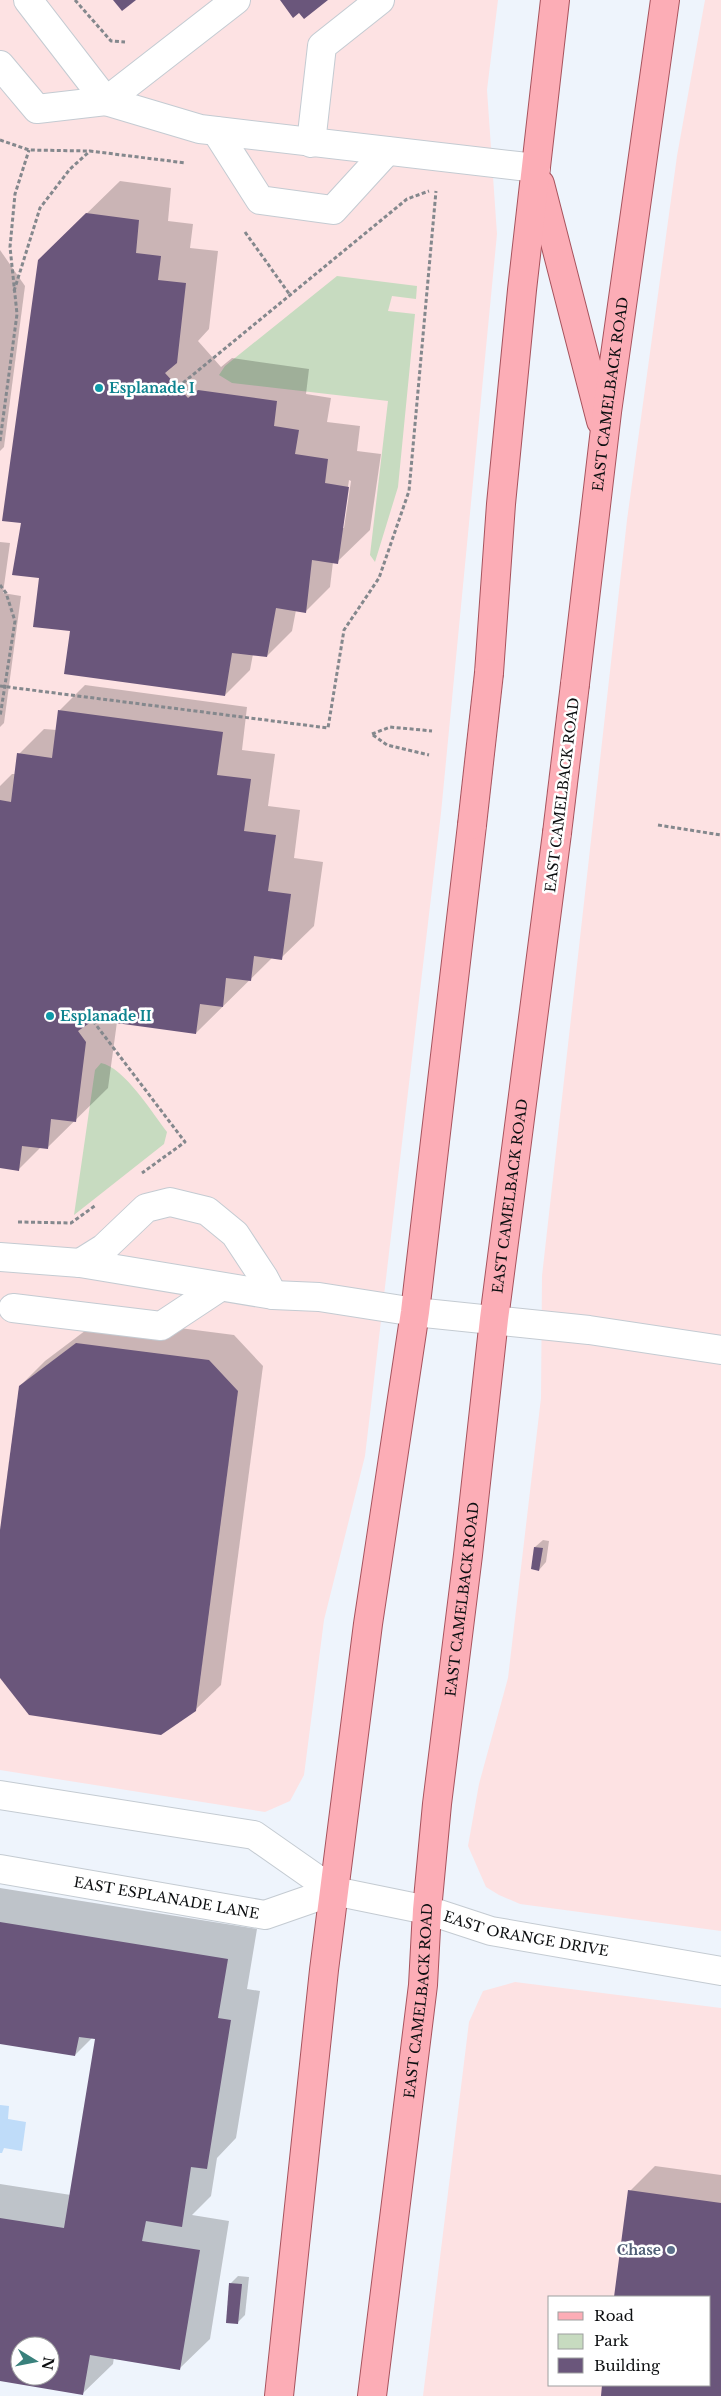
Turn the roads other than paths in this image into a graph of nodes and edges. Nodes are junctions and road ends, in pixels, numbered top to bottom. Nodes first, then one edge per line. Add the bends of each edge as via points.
1 (28, 0) edge
2 (236, 0) edge
3 (380, 0) edge
4 (555, 0) edge
5 (664, 0) edge
6 (0, 65) edge
7 (106, 102) junction
8 (216, 131) junction
9 (311, 142) junction
10 (387, 151) junction
11 (536, 168) junction
12 (605, 435) junction
13 (0, 1258) edge
14 (80, 1263) junction
15 (220, 1287) junction
16 (273, 1296) junction
17 (13, 1308) dead end
18 (415, 1312) junction
19 (494, 1319) junction
20 (721, 1350) edge
21 (0, 1794) edge
22 (0, 1869) edge
23 (334, 1891) junction
24 (427, 1910) junction
25 (721, 1970) edge
26 (279, 2396) edge
27 (372, 2396) edge

1 - 7 street
2 - 7 street
3 - 9 street via 322,46
4 - 11 main road
5 - 12 main road, EAST CAMELBACK ROAD
6 - 7 street via 37,109
7 - 8 street
8 - 9 street
8 - 10 street via 260,200 333,210
9 - 10 street
10 - 11 street
11 - 12 main road
11 - 18 main road, bridge via 502,494 489,673
12 - 19 main road, EAST CAMELBACK ROAD, bridge
13 - 14 street
14 - 15 street
14 - 16 street via 104,1248 146,1208 170,1202 207,1211 235,1234
15 - 16 street
15 - 17 street via 161,1326
16 - 18 street via 319,1297
18 - 19 street
18 - 23 main road via 368,1624
19 - 20 street
19 - 24 main road, EAST CAMELBACK ROAD
21 - 23 street via 254,1835
22 - 23 street, EAST ESPLANADE LANE via 265,1915
23 - 24 street, EAST ORANGE DRIVE
23 - 26 main road
24 - 25 street, EAST ORANGE DRIVE via 491,1930
24 - 27 main road, EAST CAMELBACK ROAD via 422,1985

